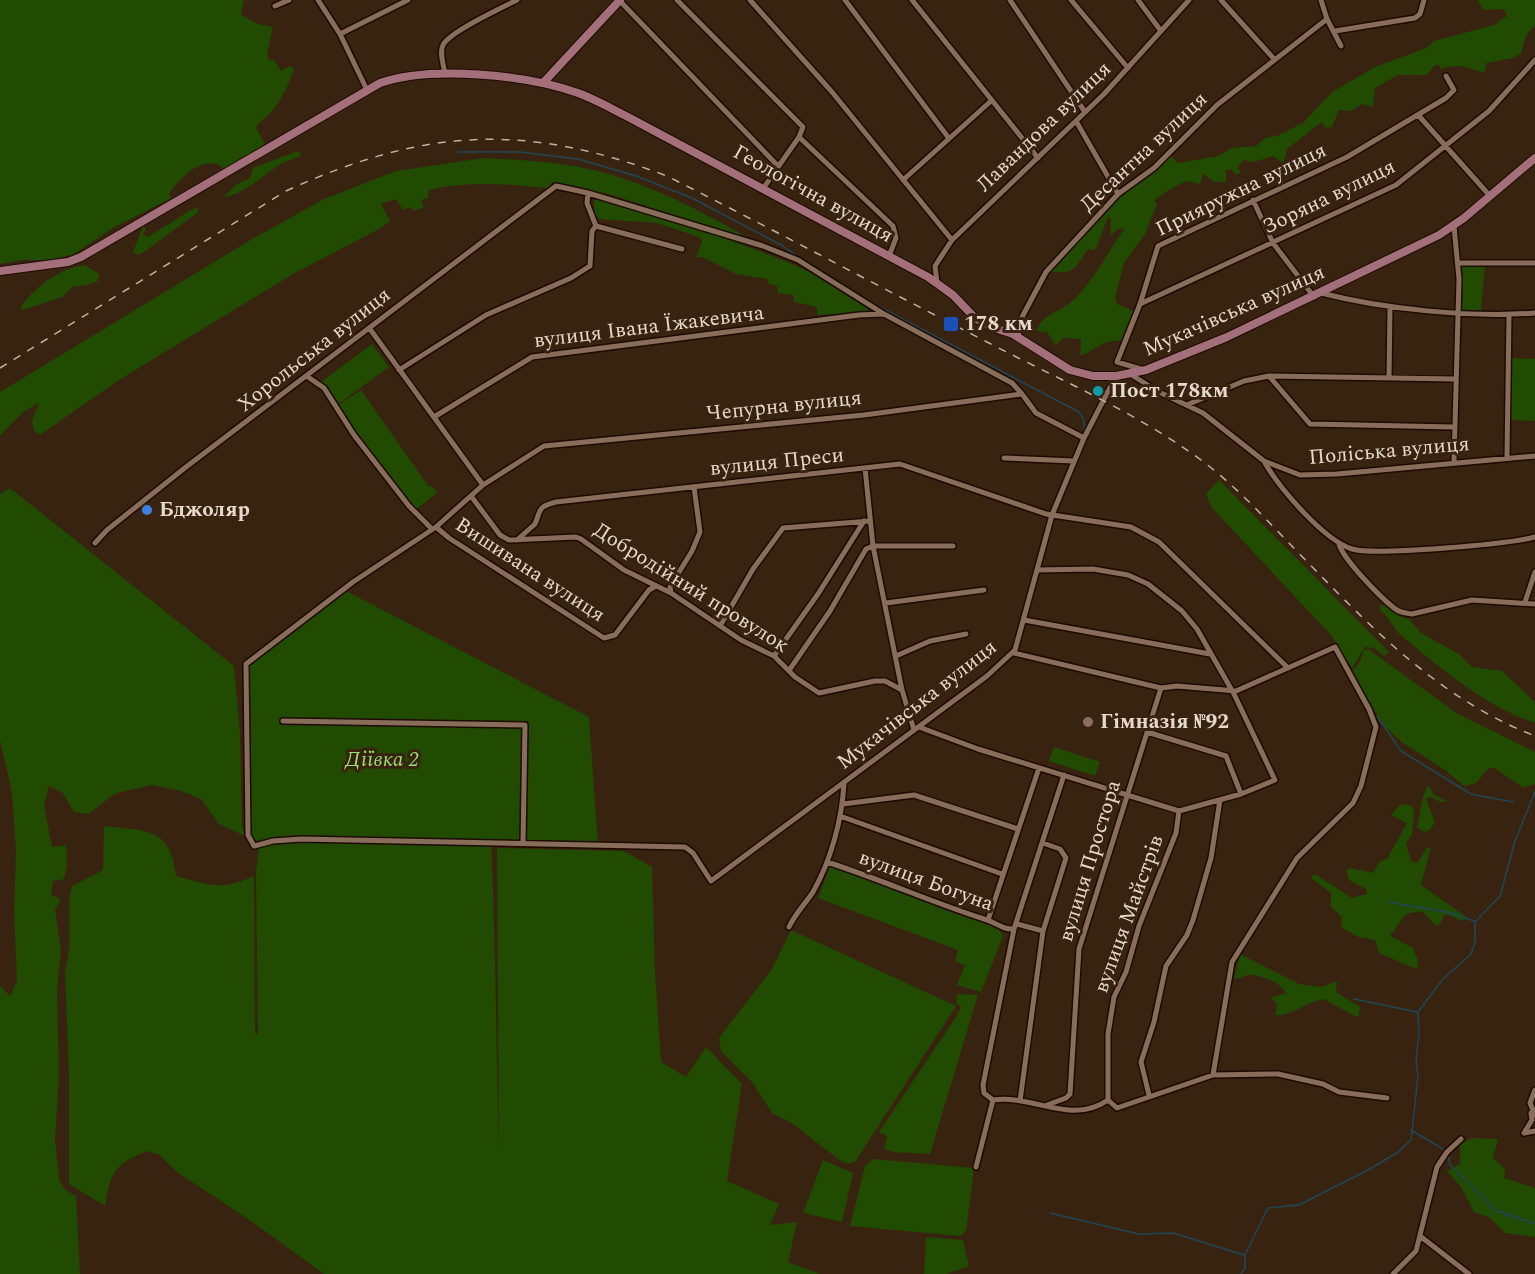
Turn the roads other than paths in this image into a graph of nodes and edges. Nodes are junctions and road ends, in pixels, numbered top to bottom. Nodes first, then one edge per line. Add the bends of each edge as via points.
1 (289, 0) edge
2 (318, 0) edge
3 (408, 0) edge
4 (518, 0) edge
5 (620, 0) edge
6 (677, 0) edge
7 (750, 0) edge
8 (844, 0) edge
9 (912, 0) edge
10 (1010, 0) edge
11 (1071, 0) edge
12 (1138, 0) edge
13 (1190, 0) edge
14 (1221, 0) edge
15 (1321, 0) edge
16 (1424, 0) edge
17 (275, 6) dead end
18 (1327, 19) junction
19 (1161, 31) junction
20 (1335, 31) junction
21 (340, 34) junction
22 (1341, 46) dead end
23 (1274, 59) junction
24 (1535, 60) edge
25 (1128, 68) junction
26 (446, 74) junction
27 (1446, 76) dead end
28 (543, 83) junction
29 (367, 90) junction
30 (991, 101) junction
31 (1085, 112) junction
32 (1419, 116) junction
33 (1076, 121) junction
34 (800, 137) junction
35 (948, 137) junction
36 (1444, 147) junction
37 (1038, 158) junction
38 (1535, 158) edge
39 (778, 166) junction
40 (903, 180) junction
41 (762, 190) junction
42 (588, 193) junction
43 (1118, 194) junction
44 (1490, 196) junction
45 (1253, 200) junction
46 (596, 226) junction
47 (1454, 226) junction
48 (952, 240) junction
49 (1273, 243) junction
50 (682, 249) dead end
51 (889, 256) junction
52 (1458, 263) junction
53 (1535, 263) edge
54 (0, 271) edge
55 (937, 282) junction
56 (1341, 284) junction
57 (1317, 295) junction
58 (1340, 297) junction
59 (1140, 304) junction
60 (1390, 307) junction
61 (1456, 311) junction
62 (1535, 313) edge
63 (884, 314) junction
64 (1509, 315) junction
65 (370, 329) junction
66 (1018, 337) junction
67 (399, 370) junction
68 (1146, 370) junction
69 (1130, 374) junction
70 (1116, 376) junction
71 (1269, 376) junction
72 (308, 377) junction
73 (1389, 378) junction
74 (1454, 379) junction
75 (1022, 394) junction
76 (1189, 404) junction
77 (434, 417) junction
78 (1453, 427) junction
79 (1083, 438) junction
80 (1535, 456) edge
81 (1507, 457) junction
82 (1004, 458) dead end
83 (1074, 461) junction
84 (1454, 461) junction
85 (1264, 462) junction
86 (865, 468) junction
87 (483, 485) junction
88 (694, 487) junction
89 (471, 496) junction
90 (1052, 514) junction
91 (867, 521) junction
92 (434, 528) junction
93 (1535, 537) edge
94 (517, 540) junction
95 (95, 543) dead end
96 (1339, 544) junction
97 (873, 546) junction
98 (952, 546) dead end
99 (1037, 570) junction
100 (1535, 572) edge
101 (656, 586) junction
102 (984, 590) dead end
103 (671, 593) junction
104 (1525, 602) junction
105 (885, 603) junction
106 (1535, 604) edge
107 (1024, 620) junction
108 (720, 626) junction
109 (966, 634) dead end
110 (1014, 653) junction
111 (1210, 654) junction
112 (774, 656) junction
113 (896, 656) junction
114 (1288, 668) junction
115 (790, 669) junction
116 (1161, 688) junction
117 (902, 690) junction
118 (1232, 691) junction
119 (284, 721) dead end
120 (916, 729) junction
121 (1147, 732) junction
122 (1039, 768) junction
123 (1064, 775) junction
124 (844, 783) junction
125 (1241, 794) junction
126 (1126, 796) junction
127 (1220, 800) junction
128 (843, 804) junction
129 (1179, 811) junction
130 (840, 816) junction
131 (1018, 829) junction
132 (1043, 843) junction
133 (523, 844) junction
134 (827, 862) junction
135 (1002, 874) junction
136 (988, 920) junction
137 (789, 927) dead end
138 (1000, 927) junction
139 (1016, 927) junction
140 (1043, 931) junction
141 (1011, 943) junction
142 (1213, 1075) junction
143 (1535, 1090) edge
144 (1149, 1095) junction
145 (1387, 1098) dead end
146 (993, 1100) junction
147 (1108, 1100) junction
148 (1020, 1101) junction
149 (1047, 1105) junction
150 (1533, 1113) edge
151 (1535, 1131) edge
152 (1461, 1139) dead end
153 (976, 1167) dead end
154 (1420, 1236) junction
155 (1393, 1274) edge
156 (1469, 1274) edge

1 - 17 street
2 - 21 street
3 - 21 street
4 - 26 street via 445,41 442,50
5 - 28 street
5 - 39 street
6 - 34 street via 796,119 803,127
7 - 40 street via 812,67
8 - 35 street
9 - 30 street
10 - 31 street
11 - 25 street
12 - 19 street
13 - 19 street, Лавандова вулиця
14 - 23 street
15 - 18 street
16 - 20 street via 1415,18
18 - 20 street
18 - 23 street, Десантна вулиця
19 - 25 street, Лавандова вулиця
20 - 22 street
21 - 29 street
23 - 43 street, Десантна вулиця via 1217,105 1154,168
24 - 36 street, Зоряна вулиця via 1489,111
25 - 31 street, Лавандова вулиця
26 - 28 street, Геологічна вулиця
26 - 29 street, Геологічна вулиця via 394,78
27 - 32 street, Прияружна вулиця via 1452,93
28 - 41 street, Геологічна вулиця via 579,94 638,121
29 - 54 street, Геологічна вулиця via 81,258
30 - 35 street
30 - 37 street
31 - 33 street, Лавандова вулиця
32 - 36 street
32 - 45 street, Прияружна вулиця via 1347,157
33 - 37 street, Лавандова вулиця
33 - 43 street
34 - 39 street
34 - 51 street via 893,226 896,238
35 - 40 street
36 - 44 street
36 - 49 street, Зоряна вулиця via 1396,185
37 - 48 street, Лавандова вулиця
38 - 44 street, Мукачівська вулиця
39 - 41 street
40 - 48 street
41 - 51 street, Геологічна вулиця
42 - 46 street via 587,203
42 - 63 street via 798,260
42 - 65 street, Хорольська вулиця via 556,186
43 - 66 street, Десантна вулиця via 1046,272 1021,319
44 - 47 street, Мукачівська вулиця
45 - 49 street
45 - 59 street, Прияружна вулиця via 1158,246
46 - 50 street
46 - 67 street via 592,231 590,266 486,315
47 - 52 street
47 - 56 street, Мукачівська вулиця
48 - 55 street, Лавандова вулиця via 935,266
49 - 57 street
49 - 59 street, Зоряна вулиця
51 - 55 street, Геологічна вулиця
52 - 53 street
52 - 61 street
55 - 66 street, Геологічна вулиця via 975,318
56 - 57 street, Мукачівська вулиця
56 - 58 street
57 - 58 street
57 - 68 street, Мукачівська вулиця
58 - 60 street
59 - 68 street, Прияружна вулиця via 1117,362
60 - 61 street
60 - 73 street
61 - 64 street
61 - 74 street
62 - 64 street
63 - 75 street via 1012,383
63 - 77 street, вулиця Івана Їжакевича via 532,357
64 - 81 street
65 - 67 street
65 - 72 street, Хорольська вулиця
66 - 70 street, Геологічна вулиця via 1085,375
67 - 77 street
68 - 69 street, Мукачівська вулиця
69 - 70 street, Мукачівська вулиця
69 - 76 street, Поліська вулиця
70 - 79 street, Мукачівська вулиця
71 - 73 street
71 - 76 street via 1244,381
71 - 78 street via 1310,424
72 - 92 street, Вишивана вулиця via 324,387 354,435 409,506
72 - 95 street, Хорольська вулиця via 186,467
73 - 74 street
74 - 78 street
75 - 79 street via 1036,413
75 - 87 street, Чепурна вулиця via 864,415 544,446
76 - 85 street, Поліська вулиця
77 - 87 street
78 - 84 street
79 - 83 street, Мукачівська вулиця
80 - 81 street, Поліська вулиця
81 - 84 street, Поліська вулиця
82 - 83 street
83 - 90 street, Мукачівська вулиця
84 - 85 street, Поліська вулиця via 1310,476
85 - 96 street via 1292,498
86 - 88 street, вулиця Преси
86 - 90 street, вулиця Преси via 911,466
86 - 91 street
87 - 89 street, Чепурна вулиця
88 - 94 street, вулиця Преси via 547,504 536,513 536,524
88 - 103 street via 700,532 670,587
89 - 92 street, Чепурна вулиця
89 - 94 street via 500,535
90 - 99 street, Мукачівська вулиця
90 - 114 street, вулиця Преси via 1147,533
91 - 97 street
91 - 108 street via 783,528 753,569
91 - 112 street
92 - 101 street, Вишивана вулиця via 604,638 615,635
92 - 133 street, Чепурна вулиця via 353,582 246,664 248,835 254,846 301,839
93 - 96 street via 1396,551 1360,551
94 - 101 street, Добродійний провулок via 576,537 624,570
96 - 104 street via 1347,558 1402,613 1472,600
97 - 98 street
97 - 105 street
97 - 115 street via 860,555 830,610
99 - 107 street, Мукачівська вулиця
99 - 111 street via 1111,571 1139,579 1189,618
100 - 104 street
101 - 103 street, Добродійний провулок
102 - 105 street
103 - 108 street, Добродійний провулок
104 - 106 street
105 - 113 street
107 - 110 street, Мукачівська вулиця
107 - 111 street
108 - 112 street, Добродійний провулок
109 - 113 street via 930,641
110 - 116 street
110 - 120 street, Мукачівська вулиця
111 - 118 street
112 - 115 street, Добродійний провулок
113 - 117 street
114 - 118 street
114 - 142 street via 1335,647 1376,728 1353,803 1297,858 1232,962
115 - 117 street, Добродійний провулок via 819,693 875,681 885,681
116 - 118 street
116 - 121 street, вулиця Простора
117 - 120 street
118 - 125 street via 1275,780
119 - 133 street via 525,725
120 - 122 street
120 - 124 street, Мукачівська вулиця
121 - 125 street via 1226,756
121 - 126 street, вулиця Простора
122 - 123 street
122 - 131 street
123 - 126 street
123 - 132 street
124 - 128 street
124 - 133 street, Мукачівська вулиця via 711,881 685,847
125 - 127 street
126 - 129 street
126 - 149 street, вулиця Простора via 1079,949 1070,1094
127 - 129 street
127 - 144 street via 1212,858 1193,920 1166,966 1141,1062
128 - 130 street
128 - 131 street via 914,795
129 - 147 street, вулиця Майстрів via 1176,833 1114,996 1108,1034
130 - 134 street
130 - 135 street
131 - 135 street
132 - 139 street
132 - 140 street via 1060,849 1066,858
134 - 136 street, вулиця Богуна
134 - 137 street via 812,894
135 - 136 street
136 - 138 street, вулиця Богуна
138 - 139 street, вулиця Богуна
138 - 141 street
139 - 140 street, вулиця Богуна
139 - 141 street
140 - 148 street
141 - 146 street via 983,1085 984,1093
142 - 144 street
142 - 145 street via 1278,1074 1323,1084 1339,1092
143 - 150 street via 1530,1103
144 - 147 street via 1117,1108
146 - 148 street
146 - 153 street
147 - 149 street via 1084,1111 1057,1110
148 - 149 street
150 - 151 street via 1524,1133
152 - 154 street via 1437,1167
154 - 155 street via 1416,1251
154 - 156 street

